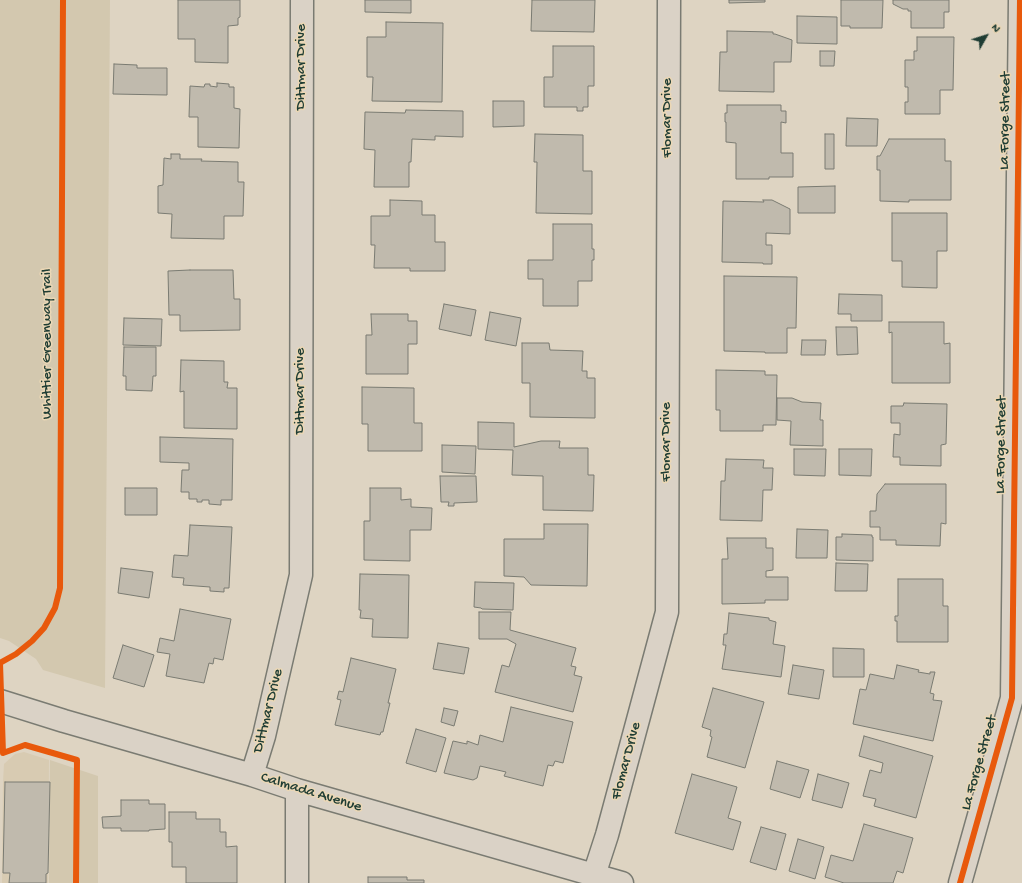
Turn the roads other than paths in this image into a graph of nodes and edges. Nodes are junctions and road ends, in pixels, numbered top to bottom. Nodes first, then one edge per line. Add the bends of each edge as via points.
1 (302, 0) edge
2 (668, 0) edge
3 (1020, 0) edge
4 (0, 702) edge
5 (252, 776) junction
6 (298, 790) junction
7 (594, 875) junction
8 (297, 883) edge
9 (622, 883) edge
10 (960, 883) edge

1 - 5 street, Dittmar Drive via 301,575 264,736
2 - 7 street, Flomar Drive via 667,612
3 - 10 street, La Forge Street via 1012,698
4 - 5 street, Calmada Avenue
5 - 6 street, Calmada Avenue
6 - 7 street, Calmada Avenue
6 - 8 street
7 - 9 street, Calmada Avenue

